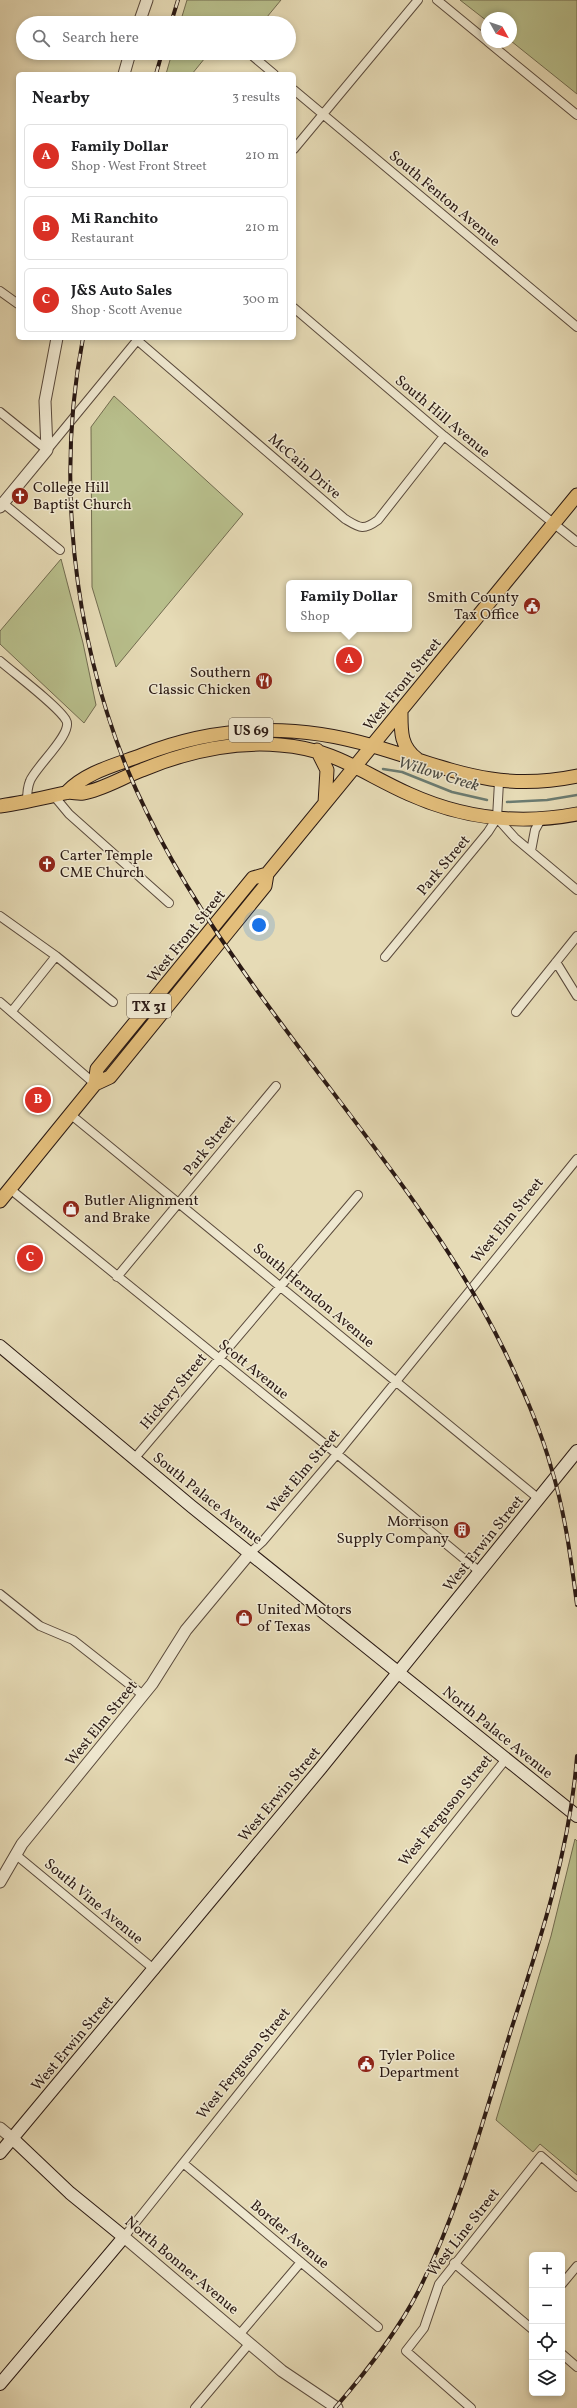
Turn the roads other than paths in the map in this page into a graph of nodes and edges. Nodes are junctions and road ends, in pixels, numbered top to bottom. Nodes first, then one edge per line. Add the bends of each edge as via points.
1 (146, 0) edge
2 (418, 0) edge
3 (437, 0) edge
4 (142, 16) edge
5 (481, 35) edge
6 (496, 48) edge
7 (128, 60) edge
8 (257, 60) edge
9 (125, 72) edge
10 (272, 72) edge
11 (296, 92) edge
12 (323, 114) junction
13 (577, 115) edge
14 (296, 147) edge
15 (0, 291) edge
16 (16, 303) edge
17 (296, 310) edge
18 (577, 327) edge
19 (56, 340) edge
20 (137, 340) edge
21 (139, 340) edge
22 (0, 412) edge
23 (444, 436) junction
24 (47, 450) junction
25 (577, 495) edge
26 (1, 505) edge
27 (554, 523) junction
28 (577, 542) edge
29 (60, 550) dead end
30 (0, 661) edge
31 (401, 712) junction
32 (373, 746) junction
33 (317, 750) junction
34 (418, 760) junction
35 (356, 766) junction
36 (577, 776) edge
37 (499, 782) junction
38 (67, 792) junction
39 (54, 796) junction
40 (27, 802) junction
41 (325, 803) junction
42 (0, 806) edge
43 (577, 814) edge
44 (497, 818) junction
45 (541, 819) junction
46 (531, 851) junction
47 (577, 890) edge
48 (170, 903) dead end
49 (0, 916) edge
50 (577, 936) edge
51 (56, 956) junction
52 (384, 957) dead end
53 (556, 962) junction
54 (577, 996) edge
55 (0, 1002) edge
56 (113, 1002) dead end
57 (12, 1011) junction
58 (516, 1012) dead end
59 (95, 1084) junction
60 (276, 1086) dead end
61 (70, 1114) junction
62 (577, 1159) edge
63 (10, 1189) junction
64 (358, 1195) dead end
65 (0, 1201) edge
66 (180, 1203) junction
67 (117, 1277) junction
68 (281, 1286) junction
69 (0, 1346) edge
70 (219, 1359) junction
71 (395, 1381) junction
72 (577, 1451) edge
73 (337, 1454) junction
74 (134, 1459) junction
75 (539, 1499) junction
76 (250, 1553) junction
77 (480, 1572) junction
78 (0, 1594) edge
79 (398, 1672) junction
80 (143, 1695) junction
81 (506, 1759) junction
82 (577, 1816) edge
83 (15, 1854) junction
84 (1, 1880) edge
85 (155, 1970) junction
86 (0, 2128) edge
87 (12, 2138) junction
88 (0, 2153) edge
89 (183, 2163) junction
90 (577, 2187) edge
91 (124, 2237) junction
92 (301, 2262) junction
93 (454, 2263) junction
94 (577, 2266) edge
95 (565, 2280) edge
96 (529, 2326) edge
97 (378, 2327) dead end
98 (239, 2335) junction
99 (249, 2344) junction
100 (565, 2357) edge
101 (577, 2367) edge
102 (0, 2384) edge
103 (195, 2408) edge
104 (337, 2408) edge
105 (471, 2408) edge

1 - 4 street
2 - 12 street
3 - 5 street
6 - 13 street
7 - 9 street
8 - 10 street
11 - 12 street, South Fenton Avenue
12 - 14 street
12 - 18 street, South Fenton Avenue
15 - 16 street
17 - 23 street, South Hill Avenue
19 - 24 street via 45,401
20 - 24 street
21 - 23 street, McCain Drive via 345,520 358,527 368,528 378,520
22 - 24 street
23 - 27 street, South Hill Avenue
24 - 26 street
25 - 27 main road, West Front Street / TX 31
26 - 29 street
27 - 28 street, South Hill Avenue
27 - 31 main road, West Front Street / TX 31
30 - 40 street via 62,716 68,725 65,735 35,771 28,788
31 - 32 main road, West Front Street / TX 31
31 - 34 main road via 404,746
32 - 34 main road, US 69
32 - 35 main road, West Front Street / TX 31
32 - 38 main road, US 69 via 327,735 288,730 223,732 187,739 153,751 78,780
33 - 35 main road, US 69
33 - 38 main road, US 69 via 267,744 217,748 173,759 82,793
33 - 41 main road via 327,770
34 - 37 main road, US 69 via 465,775
35 - 41 main road, West Front Street / TX 31
35 - 44 main road, US 69 via 395,788 430,802 463,813
36 - 37 main road, US 69 via 546,781
37 - 44 street
38 - 39 main road, US 69
39 - 40 main road, US 69
39 - 48 street via 69,814
40 - 42 main road, US 69
41 - 59 main road, West Front Street / TX 31 via 267,874 254,878 97,1069
43 - 45 main road, US 69
44 - 45 main road, US 69
44 - 46 street
44 - 52 street, Park Street
45 - 46 street via 535,830
46 - 47 street
49 - 51 street
50 - 53 street
51 - 56 street
51 - 57 street
53 - 54 street
53 - 58 street
55 - 57 street
57 - 59 street
59 - 61 main road, West Front Street / TX 31
60 - 66 street, Park Street
61 - 63 main road, West Front Street / TX 31
61 - 66 street, South Herndon Avenue
62 - 71 street, West Elm Street
63 - 65 main road, West Front Street / TX 31
63 - 67 street, Scott Avenue
64 - 68 street, Hickory Street
66 - 67 street, Park Street
66 - 68 street, South Herndon Avenue
67 - 70 street, Scott Avenue
68 - 70 street, Hickory Street
68 - 71 street, South Herndon Avenue
69 - 74 main road, South Palace Avenue
70 - 73 street, Scott Avenue
70 - 74 street, Hickory Street
71 - 73 street, West Elm Street
71 - 75 street, South Herndon Avenue
72 - 75 main road, West Erwin Street
73 - 76 street, West Elm Street
73 - 77 street, Scott Avenue
74 - 76 main road, South Palace Avenue
75 - 77 main road, West Erwin Street
76 - 79 main road, South Palace Avenue
76 - 80 street, West Elm Street via 186,1630
77 - 79 main road, West Erwin Street
78 - 80 street via 40,1626 73,1640
79 - 81 main road, North Palace Avenue
79 - 85 main road, West Erwin Street
80 - 83 street, West Elm Street
81 - 82 main road, North Palace Avenue
81 - 89 street, West Ferguson Street
83 - 84 street, West Elm Street
83 - 85 street, South Vine Avenue
85 - 87 main road, West Erwin Street
86 - 87 street
87 - 88 main road, West Erwin Street
87 - 91 main road, North Bonner Avenue via 70,2193
89 - 91 street, West Ferguson Street
89 - 92 street, Border Avenue
90 - 93 street, West Line Street via 541,2156
91 - 98 street, North Bonner Avenue
91 - 102 main road, West Ferguson Street
92 - 97 street, Border Avenue
92 - 98 street
93 - 96 street
93 - 105 street, West Line Street via 435,2289 424,2328 406,2351
94 - 95 street
98 - 99 street, North Bonner Avenue
99 - 103 street
99 - 104 street, North Bonner Avenue via 282,2371
100 - 101 street

